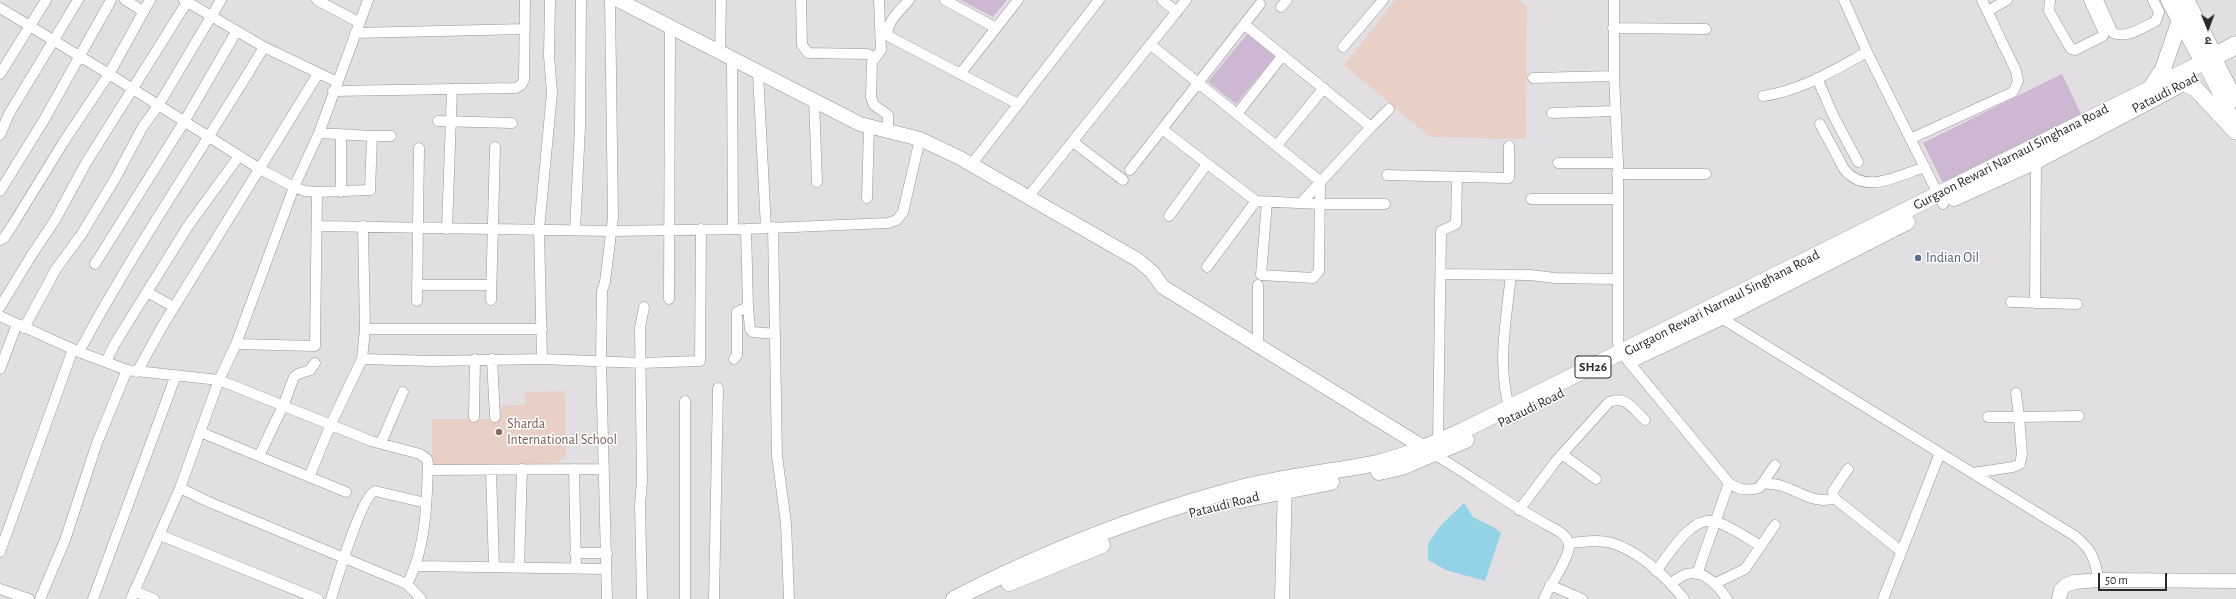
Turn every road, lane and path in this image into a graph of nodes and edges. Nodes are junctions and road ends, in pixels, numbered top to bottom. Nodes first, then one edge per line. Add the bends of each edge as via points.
1 (46, 0) edge
2 (78, 0) edge
3 (111, 0) edge
4 (125, 0) edge
5 (150, 0) edge
6 (221, 0) edge
7 (316, 0) edge
8 (368, 0) edge
9 (525, 0) edge
10 (550, 0) edge
11 (581, 0) edge
12 (610, 0) edge
13 (618, 0) edge
14 (721, 0) edge
15 (801, 0) edge
16 (880, 0) edge
17 (909, 0) edge
18 (945, 0) edge
19 (1018, 0) edge
20 (1099, 0) edge
21 (1162, 0) edge
22 (1186, 0) edge
23 (1382, 0) edge
24 (1614, 0) edge
25 (1844, 0) edge
26 (1982, 0) edge
27 (2007, 0) edge
28 (2050, 0) edge
29 (2089, 0) edge
30 (2098, 0) edge
31 (2154, 0) edge
32 (2170, 0) edge
33 (2185, 0) edge
34 (186, 1) edge
35 (1260, 4) dead end
36 (0, 8) edge
37 (143, 11) junction
38 (1988, 11) junction
39 (1177, 12) junction
40 (211, 17) junction
41 (2180, 20) junction
42 (360, 23) junction
43 (1245, 25) junction
44 (670, 26) junction
45 (30, 27) junction
46 (996, 28) junction
47 (1613, 28) junction
48 (525, 29) junction
49 (1706, 29) dead end
50 (236, 32) junction
51 (355, 33) junction
52 (54, 42) junction
53 (1151, 45) junction
54 (2236, 45) edge
55 (264, 47) junction
56 (1342, 48) dead end
57 (1867, 52) junction
58 (726, 56) junction
59 (1283, 56) junction
60 (80, 57) junction
61 (874, 58) junction
62 (2236, 59) edge
63 (2212, 64) junction
64 (758, 73) junction
65 (0, 74) edge
66 (109, 74) junction
67 (318, 74) junction
68 (960, 74) junction
69 (1614, 76) junction
70 (1533, 78) dead end
71 (1818, 78) junction
72 (1199, 83) junction
73 (2184, 83) junction
74 (2152, 86) junction
75 (335, 87) junction
76 (1324, 88) junction
77 (132, 89) junction
78 (452, 89) junction
79 (1763, 96) dead end
80 (814, 99) junction
81 (2236, 100) edge
82 (1018, 104) junction
83 (158, 106) junction
84 (1389, 109) dead end
85 (1615, 111) junction
86 (1552, 113) dead end
87 (1237, 114) junction
88 (438, 121) dead end
89 (184, 122) junction
90 (451, 122) junction
91 (512, 123) dead end
92 (1820, 124) dead end
93 (2236, 126) edge
94 (869, 127) junction
95 (1370, 127) junction
96 (888, 130) junction
97 (1162, 130) junction
98 (2236, 132) edge
99 (319, 133) junction
100 (0, 135) edge
101 (341, 135) junction
102 (372, 136) junction
103 (391, 136) dead end
104 (210, 137) junction
105 (920, 139) junction
106 (1910, 139) junction
107 (1073, 142) junction
108 (1277, 145) junction
109 (1509, 146) dead end
110 (495, 147) dead end
111 (419, 148) dead end
112 (239, 156) junction
113 (2036, 161) junction
114 (1858, 162) dead end
115 (1558, 163) dead end
116 (1618, 163) junction
117 (1207, 164) junction
118 (971, 165) junction
119 (1925, 167) junction
120 (260, 169) junction
121 (1130, 170) dead end
122 (1617, 174) junction
123 (1706, 174) dead end
124 (1387, 175) dead end
125 (1457, 177) junction
126 (1123, 180) dead end
127 (1320, 180) junction
128 (817, 182) dead end
129 (294, 187) junction
130 (0, 191) edge
131 (317, 192) junction
132 (340, 192) junction
133 (1028, 197) junction
134 (867, 198) dead end
135 (1531, 199) dead end
136 (1617, 199) junction
137 (1940, 200) junction
138 (1256, 201) junction
139 (1267, 202) junction
140 (1301, 203) junction
141 (1319, 204) junction
142 (1385, 204) dead end
143 (1169, 216) dead end
144 (318, 226) junction
145 (363, 226) junction
146 (770, 227) junction
147 (418, 228) junction
148 (447, 229) junction
149 (492, 229) junction
150 (539, 229) junction
151 (669, 229) junction
152 (701, 229) junction
153 (733, 229) junction
154 (746, 229) junction
155 (575, 230) junction
156 (611, 231) junction
157 (0, 240) edge
158 (95, 264) dead end
159 (1207, 267) dead end
160 (1441, 274) junction
161 (1511, 275) junction
162 (1616, 279) junction
163 (417, 285) junction
164 (491, 285) junction
165 (1258, 285) dead end
166 (148, 292) junction
167 (669, 299) dead end
168 (492, 300) dead end
169 (417, 301) dead end
170 (2011, 302) dead end
171 (2035, 303) junction
172 (2077, 304) dead end
173 (0, 307) edge
174 (174, 307) junction
175 (644, 307) dead end
176 (748, 307) junction
177 (1716, 313) junction
178 (0, 316) edge
179 (20, 326) junction
180 (365, 329) junction
181 (542, 329) junction
182 (775, 334) junction
183 (236, 344) junction
184 (1258, 345) junction
185 (76, 351) junction
186 (1625, 357) junction
187 (734, 358) dead end
188 (362, 359) junction
189 (475, 359) junction
190 (492, 359) junction
191 (542, 359) junction
192 (601, 360) junction
193 (106, 362) junction
194 (315, 362) dead end
195 (642, 363) junction
196 (0, 369) edge
197 (132, 371) junction
198 (176, 375) junction
199 (219, 380) junction
200 (718, 388) dead end
201 (403, 392) dead end
202 (2016, 393) dead end
203 (686, 402) dead end
204 (283, 406) junction
205 (1511, 413) junction
206 (2079, 416) dead end
207 (474, 417) dead end
208 (495, 417) dead end
209 (1988, 417) dead end
210 (2019, 417) junction
211 (1645, 420) dead end
212 (331, 424) junction
213 (200, 432) junction
214 (381, 443) junction
215 (1433, 447) junction
216 (1940, 453) junction
217 (1562, 454) junction
218 (259, 456) junction
219 (1775, 465) dead end
220 (522, 469) junction
221 (574, 469) junction
222 (604, 469) junction
223 (1848, 469) dead end
224 (428, 470) junction
225 (491, 470) junction
226 (1972, 473) junction
227 (309, 477) junction
228 (1596, 479) dead end
229 (1729, 483) junction
230 (1763, 483) junction
231 (1285, 485) junction
232 (180, 488) junction
233 (346, 492) dead end
234 (1834, 498) junction
235 (426, 503) junction
236 (1519, 510) junction
237 (1716, 521) junction
238 (1774, 525) dead end
239 (160, 535) junction
240 (1569, 543) junction
241 (1761, 546) junction
242 (1901, 551) junction
243 (0, 552) edge
244 (575, 553) junction
245 (607, 553) junction
246 (344, 558) junction
247 (417, 566) junction
248 (494, 566) junction
249 (519, 567) junction
250 (576, 568) junction
251 (606, 568) junction
252 (1656, 572) junction
253 (1697, 574) junction
254 (2099, 580) junction
255 (2236, 581) edge
256 (1671, 583) junction
257 (1716, 583) junction
258 (407, 584) junction
259 (1550, 585) junction
260 (0, 589) edge
261 (132, 595) edge
262 (29, 599) edge
263 (40, 599) edge
264 (93, 599) edge
265 (154, 599) edge
266 (318, 599) edge
267 (331, 599) edge
268 (421, 599) edge
269 (607, 599) edge
270 (642, 599) edge
271 (685, 599) edge
272 (714, 599) edge
273 (790, 599) edge
274 (955, 599) edge
275 (978, 599) edge
276 (1282, 599) edge
277 (1544, 599) edge
278 (1582, 599) edge
279 (1684, 599) edge
280 (1727, 599) edge
281 (1883, 599) edge
282 (2059, 599) edge

1 - 45 street
2 - 52 street
3 - 60 street
4 - 37 street
5 - 37 street
6 - 40 street
7 - 42 street
8 - 42 street
9 - 48 street
10 - 150 street via 551,108
11 - 155 street via 580,127
12 - 156 street via 614,217
13 - 44 street
14 - 58 street
15 - 61 street via 804,51 867,54
16 - 61 street via 880,50
17 - 68 street via 888,27 888,35
18 - 46 street
19 - 46 street
20 - 82 street
21 - 39 street
22 - 39 street
23 - 56 street
24 - 47 street
25 - 57 street
26 - 38 street
27 - 38 street
28 - 29 street via 2049,11 2071,49 2075,50 2103,36 2104,33
30 - 31 street via 2113,33 2118,36 2127,35 2156,21 2159,12
32 - 41 highway
33 - 63 highway
34 - 40 street
34 - 77 street
35 - 43 street
36 - 45 street
37 - 66 street
38 - 106 street via 2016,70 2018,81 2013,92
39 - 53 street
40 - 50 street
40 - 83 street
41 - 63 highway
41 - 74 main road via 2163,69
42 - 51 street
43 - 59 street
43 - 72 street
44 - 58 street
44 - 151 street
45 - 52 street
45 - 65 street
46 - 68 street
47 - 49 street
47 - 69 street
48 - 51 street
48 - 78 street via 524,80 521,85 516,88
50 - 55 street
50 - 89 street
51 - 75 street
52 - 60 street
52 - 100 street via 9,114
53 - 72 street
53 - 107 street
54 - 63 highway
55 - 67 street
55 - 104 street
57 - 71 street
57 - 106 street
58 - 64 street
58 - 153 street
59 - 76 street
59 - 87 street
60 - 66 street
60 - 130 street
61 - 96 street via 871,97 874,105 888,115
62 - 63 highway, Gurgaon Rewari Narnaul Singhana Road
63 - 73 main road, Pataudi Road / SH26
63 - 74 main road, Gurgaon Rewari Narnaul Singhana Road / SH26
63 - 81 street
63 - 93 street
64 - 80 street
64 - 146 street
66 - 77 street
66 - 157 street via 12,226
67 - 75 street
67 - 120 street
68 - 82 street
69 - 70 street
69 - 85 street
71 - 79 street via 1782,93
71 - 114 street via 1833,115
72 - 87 street
72 - 97 street
73 - 98 main road via 2196,89
73 - 113 main road, Pataudi Road / SH26
74 - 137 main road, Gurgaon Rewari Narnaul Singhana Road / SH26
75 - 78 street
75 - 99 street
76 - 95 street
76 - 108 street
77 - 83 street
77 - 173 street
78 - 90 street
80 - 94 street
80 - 128 street
82 - 118 street
83 - 89 street
83 - 179 street via 142,128 81,235
84 - 95 street
85 - 86 street
85 - 116 street
87 - 108 street
88 - 90 street
89 - 104 street
89 - 158 street
90 - 91 street
90 - 148 street
92 - 119 street via 1844,169 1864,183 1874,184
94 - 96 street
94 - 134 street
95 - 127 street
96 - 105 street
97 - 117 street
97 - 121 street
99 - 101 street
99 - 129 street
101 - 102 street
101 - 132 street
102 - 103 street
102 - 132 street via 371,188 368,191
104 - 112 street
104 - 185 street via 194,158
105 - 118 street
105 - 146 street via 903,212 897,220 888,223
106 - 119 street
107 - 126 street
107 - 133 street
108 - 127 street
109 - 125 street via 1508,178
110 - 149 street
111 - 147 street
112 - 120 street
112 - 166 street via 197,213
113 - 137 main road, Pataudi Road / SH26
113 - 171 street
115 - 116 street
116 - 122 street
117 - 138 street
117 - 143 street
118 - 133 street
119 - 137 street
120 - 129 street
120 - 174 street
122 - 123 street
122 - 136 street
124 - 125 street via 1432,174 1439,177
125 - 160 street via 1456,224 1441,231
127 - 140 street
127 - 141 street
129 - 131 street
129 - 183 street
131 - 132 street
131 - 144 street
133 - 184 street via 1138,260 1152,272 1163,287
135 - 136 street
136 - 162 street
137 - 177 main road, Gurgaon Rewari Narnaul Singhana Road / SH26
138 - 139 street
138 - 159 street
139 - 140 street
139 - 141 street via 1262,275 1313,278 1319,271
140 - 141 street
141 - 142 street
144 - 145 street
144 - 183 street via 315,346
145 - 147 street
145 - 180 street
146 - 154 street
146 - 182 street
147 - 148 street
147 - 163 street
148 - 149 street
149 - 150 street
149 - 164 street
150 - 155 street
150 - 181 street
151 - 152 street
151 - 156 street
151 - 167 street
152 - 153 street
152 - 195 street via 700,361
153 - 154 street
154 - 176 street
155 - 156 street
156 - 192 street via 602,291
160 - 161 street
160 - 215 street
161 - 162 street
161 - 205 street via 1504,345 1504,389
162 - 186 street via 1617,336
163 - 164 street
163 - 169 street
164 - 168 street
165 - 184 street
166 - 174 street
166 - 193 street
170 - 171 street
171 - 172 street
174 - 197 street
175 - 195 street via 640,328
176 - 182 street via 750,329 753,332
176 - 187 street via 737,312 737,355
177 - 186 main road, Gurgaon Rewari Narnaul Singhana Road / SH26 via 1685,319
177 - 216 street
178 - 179 street
179 - 185 street
179 - 196 street
180 - 181 street
180 - 188 street
181 - 191 street
182 - 273 street via 777,456 786,523
183 - 199 street
184 - 215 street
185 - 193 street
185 - 243 street
186 - 205 main road, Gurgaon Rewari Narnaul Singhana Road / SH26
186 - 229 street
188 - 189 street
188 - 212 street
189 - 190 street
189 - 207 street
190 - 191 street
190 - 208 street
191 - 192 street
192 - 195 street
192 - 222 street
193 - 197 street
194 - 204 street via 310,370 294,378
195 - 270 street
197 - 198 street
197 - 263 street via 97,443 64,540
198 - 199 street
198 - 264 street
199 - 204 street
199 - 213 street
200 - 272 street
201 - 214 street
202 - 210 street
203 - 271 street
204 - 212 street
204 - 218 street
205 - 215 main road, Gurgaon Rewari Narnaul Singhana Road / SH26
206 - 210 street
209 - 210 street
210 - 226 street via 2022,454 2020,464
211 - 217 street via 1622,399 1609,402
212 - 214 street via 370,441
212 - 227 street
213 - 218 street
213 - 232 street
214 - 224 street via 420,454 427,460
215 - 231 main road, Gurgaon Rewari Narnaul Singhana Road / SH26
215 - 236 street
216 - 226 street
216 - 242 street
217 - 228 street
217 - 236 street
218 - 227 street
219 - 230 street
220 - 221 street
220 - 225 street
220 - 249 street
221 - 222 street
221 - 244 street
222 - 245 street
223 - 234 street via 1833,491
224 - 225 street
224 - 235 street
225 - 248 street
226 - 254 street via 2075,536 2087,546 2093,555
227 - 233 street
229 - 230 street via 1745,490 1759,488
229 - 237 street
230 - 234 street via 1780,485 1803,496 1825,500
231 - 274 main road, Gurgaon Rewari Narnaul Singhana Road / SH26 via 1230,490 1120,526 1027,564
231 - 275 main road, Pataudi Road / SH26 via 1152,524
231 - 276 street
232 - 239 street
232 - 246 street
234 - 242 street
235 - 246 street via 373,491 362,508
235 - 247 street
236 - 240 street via 1560,532
237 - 241 street
237 - 252 street via 1700,523 1689,528
237 - 253 street
238 - 241 street
239 - 261 street
239 - 266 street
240 - 252 street via 1611,543 1632,552
240 - 259 street via 1567,556
241 - 257 street via 1740,573
242 - 281 street
244 - 245 street
244 - 250 street
245 - 251 street
246 - 258 street
246 - 267 street
247 - 248 street
247 - 258 street
248 - 249 street
249 - 250 street
250 - 251 street
251 - 269 street
252 - 256 street
253 - 256 street via 1688,573
253 - 257 street
254 - 255 street
254 - 282 street via 2066,585 2061,590
256 - 279 street
257 - 280 street
258 - 268 street
259 - 277 street
259 - 278 street
260 - 262 street
261 - 265 street

